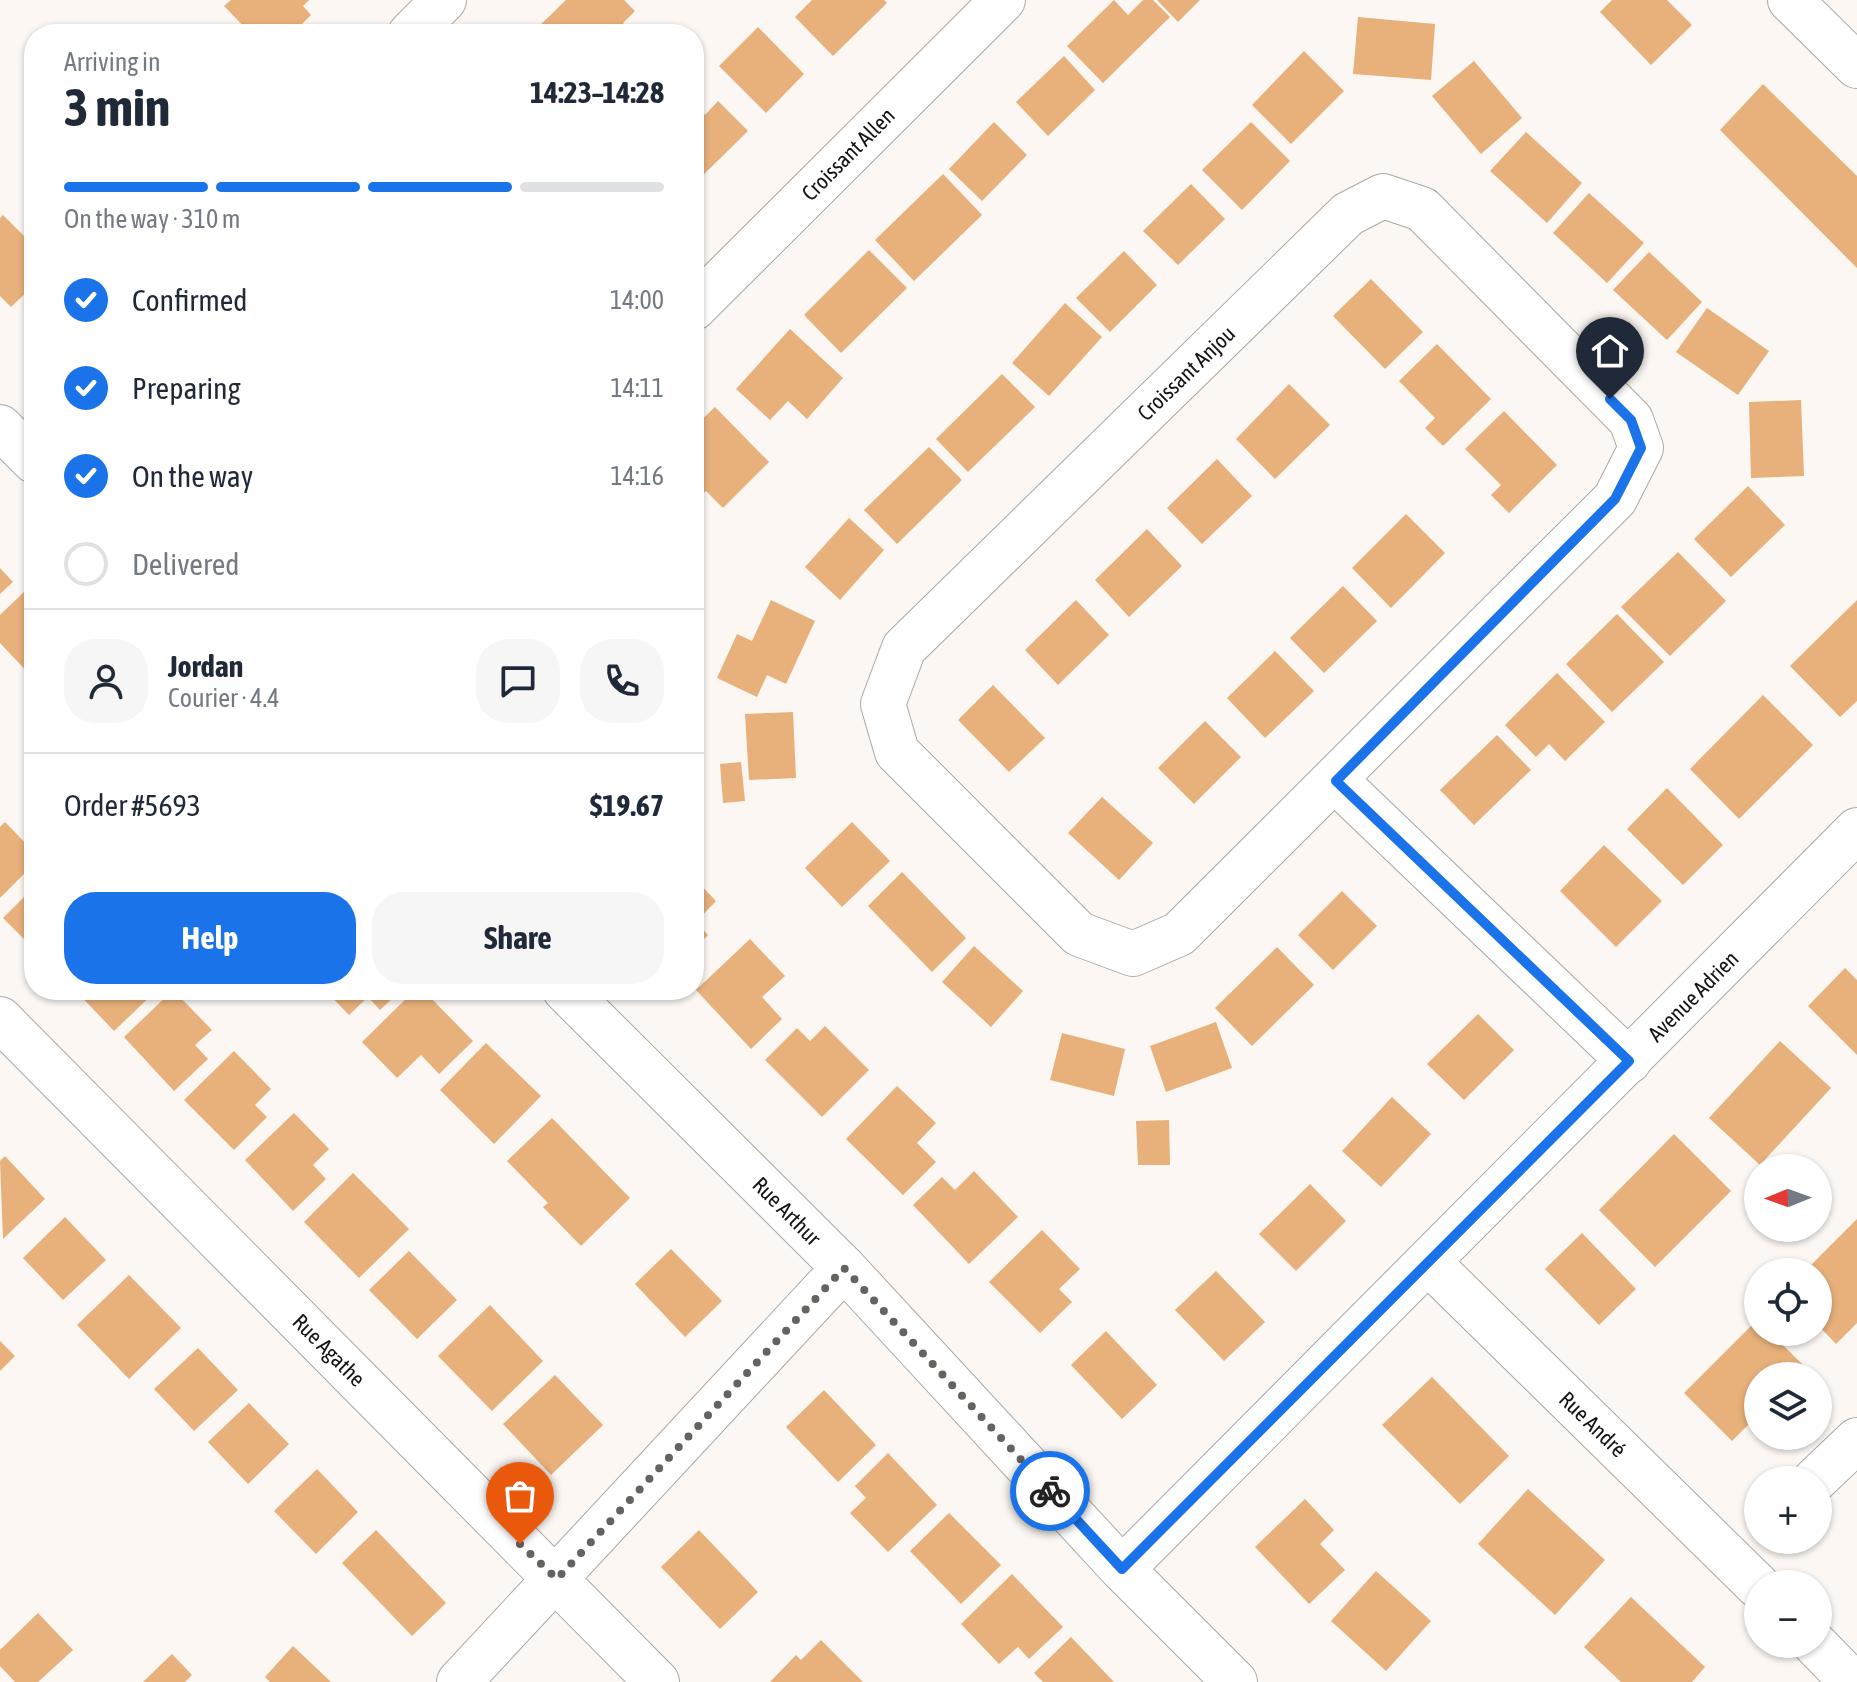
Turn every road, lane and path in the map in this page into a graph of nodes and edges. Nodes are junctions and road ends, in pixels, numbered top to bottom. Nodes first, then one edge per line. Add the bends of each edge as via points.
1 (444, 0) edge
2 (1003, 0) edge
3 (1790, 0) edge
4 (420, 24) edge
5 (1857, 66) edge
6 (704, 298) edge
7 (0, 427) edge
8 (24, 451) edge
9 (1336, 781) junction
10 (1857, 830) edge
11 (575, 1000) edge
12 (0, 1019) edge
13 (1629, 1061) junction
14 (1428, 1262) junction
15 (844, 1268) junction
16 (1857, 1440) edge
17 (1830, 1466) edge
18 (1749, 1560) edge
19 (1122, 1569) junction
20 (557, 1579) junction
21 (1829, 1658) edge
22 (459, 1682) edge
23 (657, 1682) edge
24 (1235, 1682) edge
25 (1852, 1682) edge

1 - 4 street
2 - 6 street, Croissant Allen
3 - 5 street
7 - 8 street
9 - 9 street, Croissant Anjou via 1179,934 1133,954 1079,934 897,752 883,704 904,648 1348,214 1383,196 1422,209 1631,420 1641,448 1615,499
9 - 13 street
10 - 13 street, Avenue Adrien
11 - 15 street, Rue Arthur
12 - 20 street, Rue Agathe
13 - 14 street, Avenue Adrien
14 - 18 street, Rue André
14 - 19 street, Avenue Adrien
15 - 19 street, Rue Arthur
15 - 20 street
16 - 17 street
19 - 24 street, Rue Arthur
20 - 22 street
20 - 23 street, Rue Agathe
21 - 25 street

